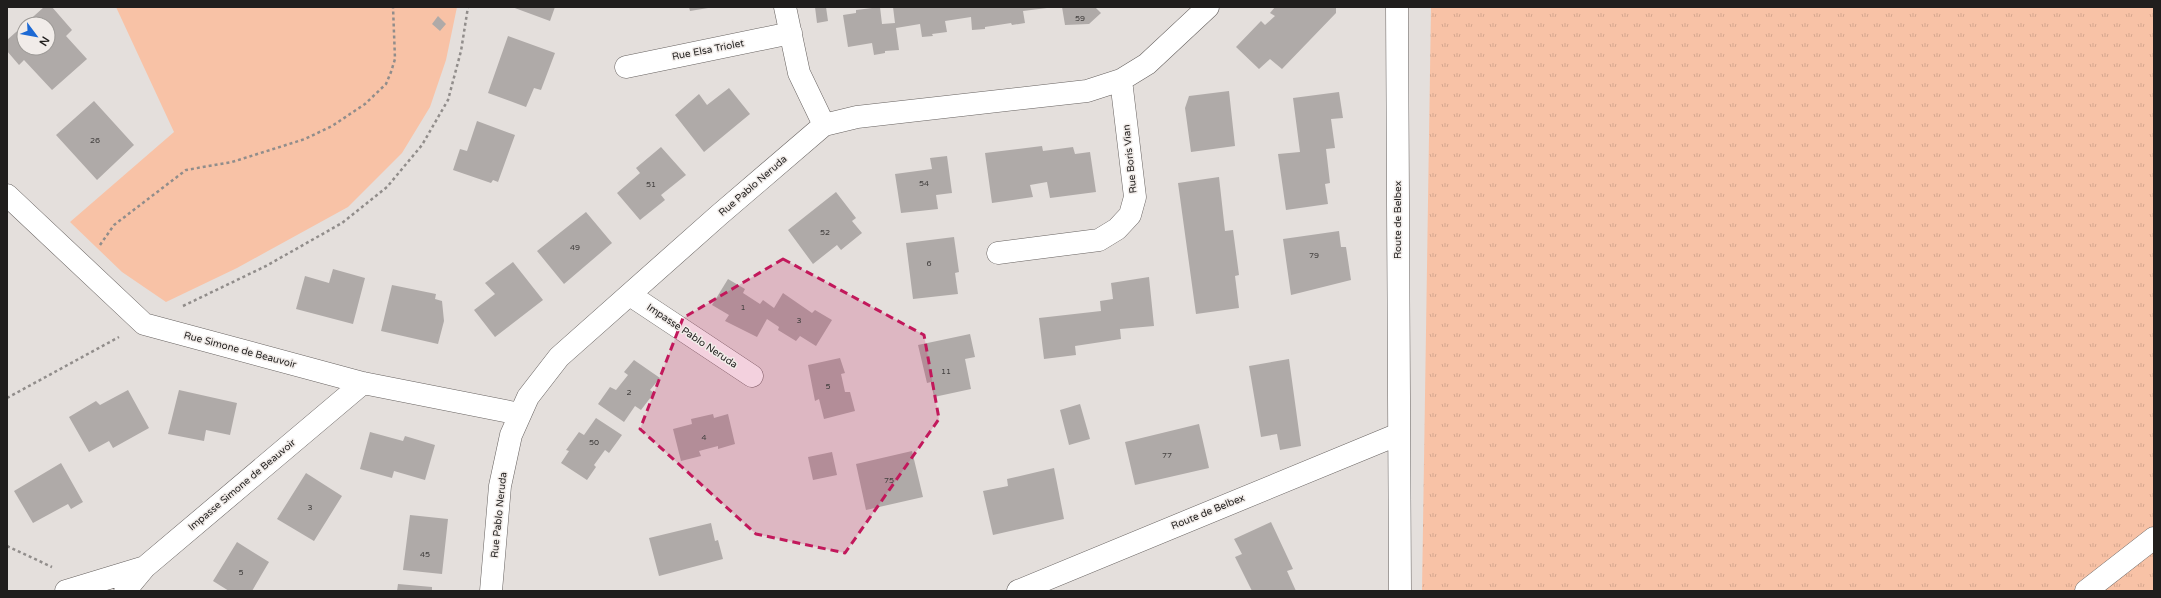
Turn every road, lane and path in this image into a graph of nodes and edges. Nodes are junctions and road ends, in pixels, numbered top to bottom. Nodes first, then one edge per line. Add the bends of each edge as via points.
1 (393, 7) edge
2 (468, 7) edge
3 (785, 7) edge
4 (1208, 7) edge
5 (1397, 7) edge
6 (791, 33) junction
7 (626, 67) dead end
8 (1121, 80) junction
9 (824, 125) junction
10 (7, 195) edge
11 (998, 253) dead end
12 (82, 266) junction
13 (630, 295) junction
14 (144, 324) junction
15 (752, 376) dead end
16 (363, 383) junction
17 (7, 398) edge
18 (520, 414) junction
19 (1399, 434) junction
20 (2154, 538) edge
21 (7, 546) edge
22 (145, 567) junction
23 (88, 584) junction
24 (66, 591) edge
25 (125, 591) edge
26 (491, 591) edge
27 (1018, 591) edge
28 (1400, 591) edge
29 (2086, 591) edge

1 - 12 path via 395,59 392,72 386,84 364,104 332,126 305,139 232,162 186,170 114,225
2 - 14 path via 461,51 448,100 422,145 387,188 342,223 266,266
3 - 6 street
4 - 8 street, Rue Pablo Neruda via 1147,64
5 - 19 street, Route de Belbex
6 - 7 street, Rue Elsa Triolet
6 - 9 street via 799,73
8 - 9 street, Rue Pablo Neruda via 1087,91 858,117
8 - 11 street, Rue Boris Vian via 1135,197 1130,215 1117,229 1099,240
9 - 13 street, Rue Pablo Neruda
10 - 12 street, Rue Simone de Beauvoir
12 - 14 street, Rue Simone de Beauvoir
13 - 15 street, Impasse Pablo Neruda
13 - 18 street, Rue Pablo Neruda via 560,357 528,397
14 - 16 street, Rue Simone de Beauvoir
14 - 17 path
16 - 18 street, Rue Simone de Beauvoir
16 - 22 street, Impasse Simone de Beauvoir
18 - 26 street, Rue Pablo Neruda via 511,435 500,486
19 - 27 street, Route de Belbex
19 - 28 street, Route de Belbex
20 - 29 street
21 - 23 path
22 - 23 street
22 - 25 street, Impasse Simone de Beauvoir
23 - 24 street

